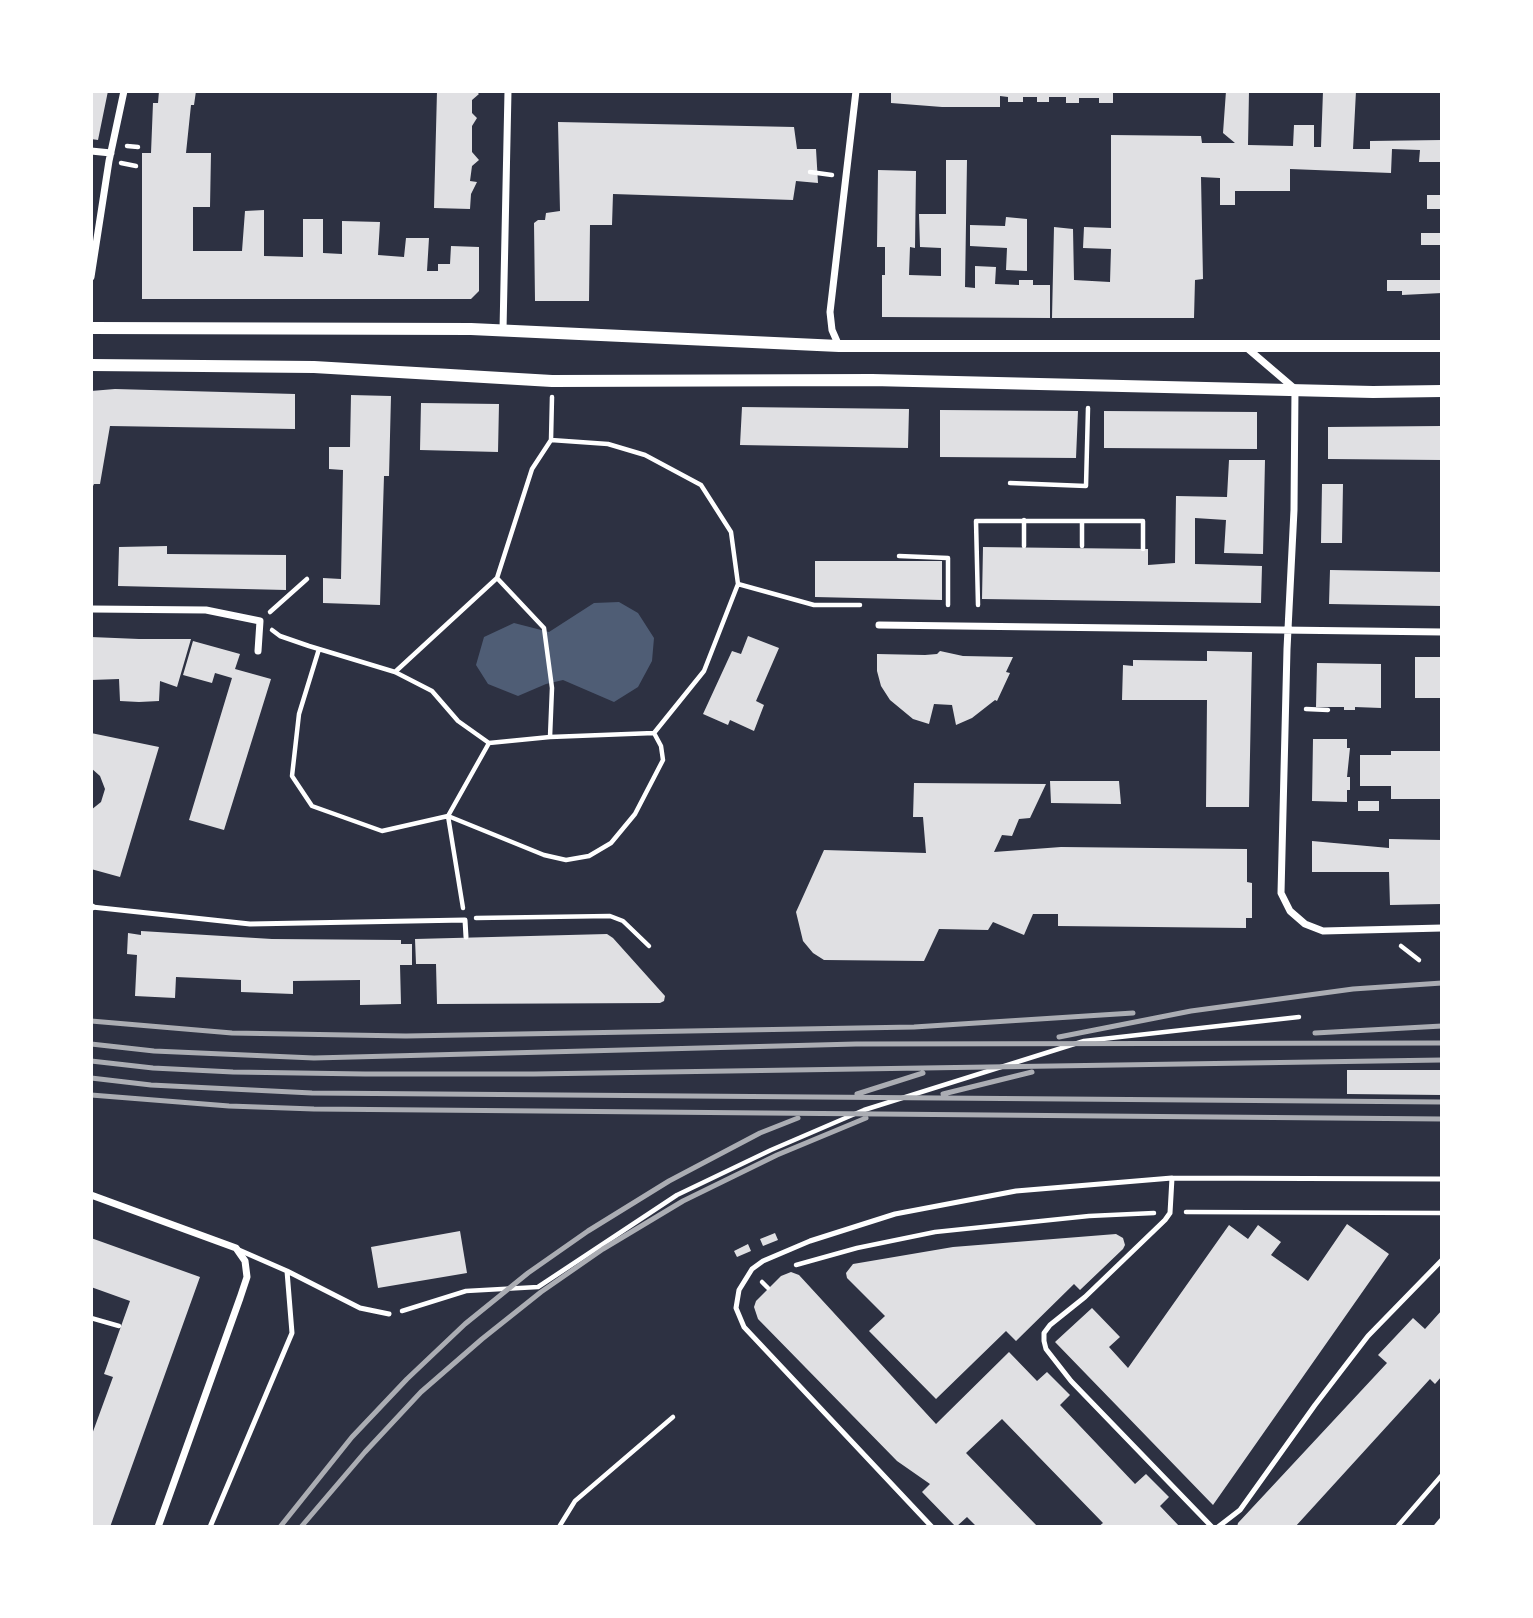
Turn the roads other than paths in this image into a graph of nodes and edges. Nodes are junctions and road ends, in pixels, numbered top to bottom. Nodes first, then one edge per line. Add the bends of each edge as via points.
1 (124, 91) edge
2 (508, 91) edge
3 (856, 91) edge
4 (91, 151) edge
5 (111, 153) junction
6 (91, 276) edge
7 (91, 328) edge
8 (503, 330) junction
9 (1244, 345) junction
10 (839, 346) junction
11 (1442, 346) edge
12 (91, 365) edge
13 (1295, 389) junction
14 (1442, 391) edge
15 (91, 609) edge
16 (879, 625) dead end
17 (1288, 629) junction
18 (1442, 632) edge
19 (258, 650) dead end
20 (92, 907) edge
21 (1442, 929) edge
22 (466, 937) dead end
23 (1172, 1178) junction
24 (1442, 1178) edge
25 (91, 1195) edge
26 (236, 1248) junction
27 (1442, 1260) edge
28 (287, 1271) junction
29 (389, 1314) road end
30 (1442, 1521) edge
31 (158, 1527) edge
32 (210, 1527) edge
33 (932, 1527) edge
34 (1212, 1527) edge
35 (1218, 1527) edge
36 (1437, 1527) edge

1 - 5 street
2 - 8 street
3 - 10 street via 830,312
4 - 5 street
5 - 6 street
7 - 8 street
8 - 10 street
9 - 10 street
9 - 11 street
9 - 13 street
12 - 13 street via 326,368 552,381 872,380
13 - 14 street
13 - 17 street
15 - 19 street via 205,610 260,621
16 - 17 street
17 - 18 street
17 - 21 street via 1281,893 1290,911 1323,931
20 - 22 lane via 250,924 465,920
23 - 24 lane
23 - 33 lane via 1016,1191 895,1214 775,1255 752,1269 743,1281 736,1308 744,1327
23 - 34 lane via 1170,1213 1165,1220 1050,1325 1044,1341 1071,1381
25 - 26 street
26 - 28 lane
26 - 31 street via 245,1261 247,1277
27 - 35 lane via 1368,1336 1240,1510
28 - 29 lane via 360,1308
28 - 32 lane via 292,1333
30 - 36 street

